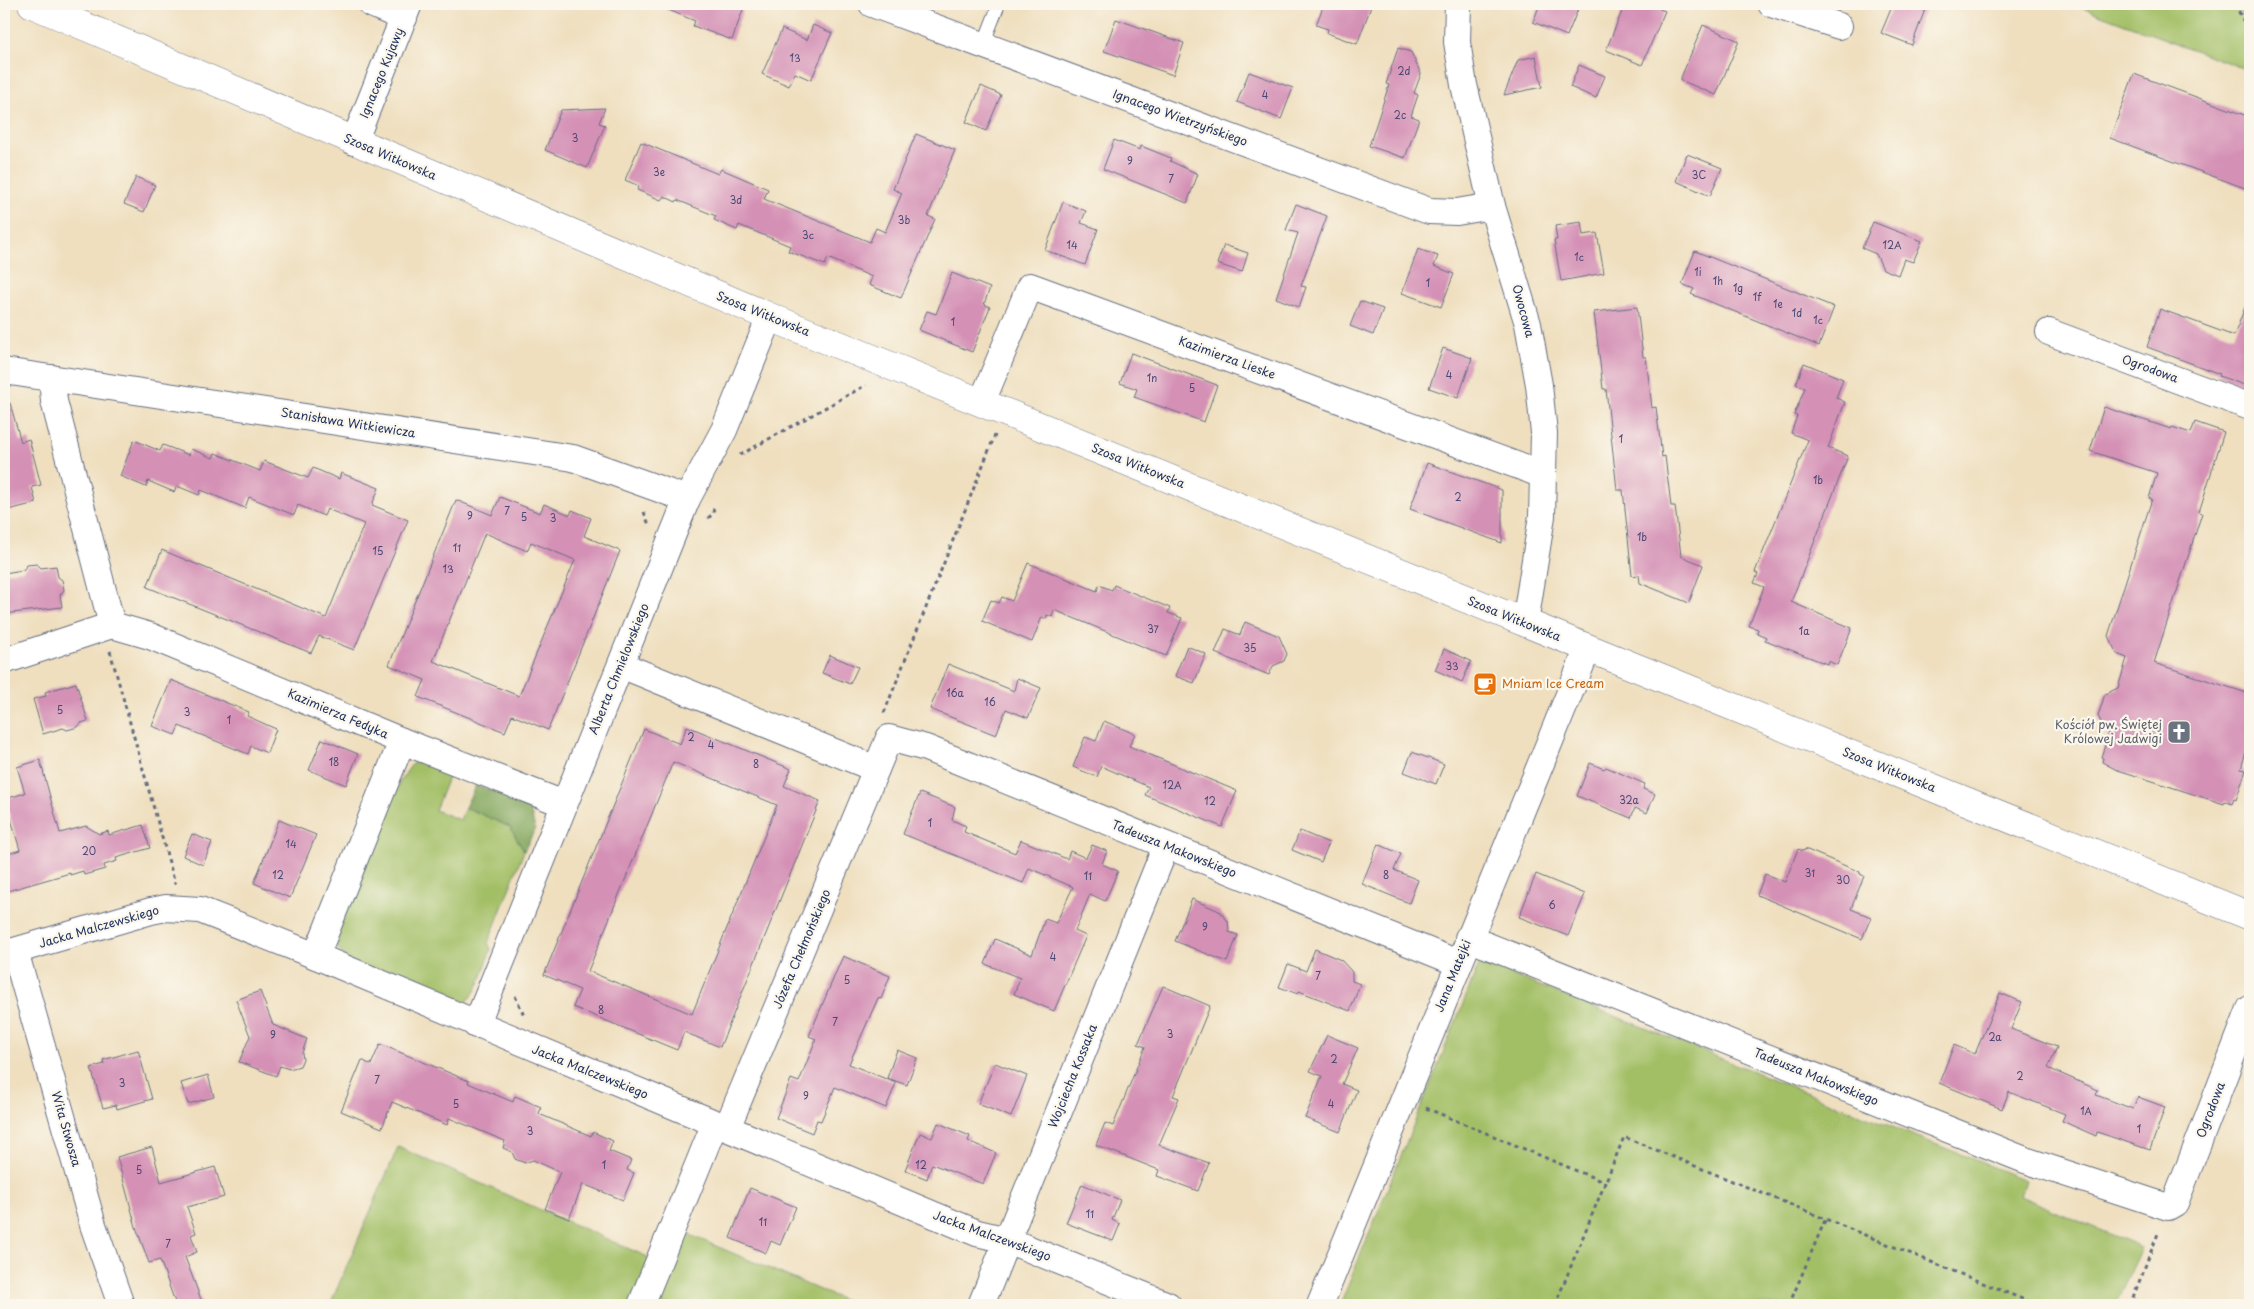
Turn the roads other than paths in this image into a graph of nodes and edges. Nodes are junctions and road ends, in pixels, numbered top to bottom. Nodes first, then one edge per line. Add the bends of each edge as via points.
1 (32, 4) edge
2 (371, 4) edge
3 (872, 4) edge
4 (999, 4) edge
5 (1458, 4) edge
6 (1772, 4) edge
7 (407, 11) edge
8 (1839, 26) dead end
9 (983, 45) junction
10 (354, 142) junction
11 (1492, 206) junction
12 (770, 318) junction
13 (2049, 332) dead end
14 (4, 371) edge
15 (52, 378) junction
16 (993, 407) junction
17 (2250, 407) edge
18 (1544, 474) junction
19 (687, 499) junction
20 (1525, 623) junction
21 (112, 625) junction
22 (1588, 648) junction
23 (4, 660) edge
24 (621, 665) junction
25 (889, 738) joint
26 (402, 741) junction
27 (876, 769) junction
28 (564, 804) junction
29 (1166, 846) junction
30 (2250, 916) edge
31 (1468, 938) junction
32 (9, 952) edge
33 (316, 956) junction
34 (1458, 963) junction
35 (2250, 1009) edge
36 (476, 1025) junction
37 (721, 1126) junction
38 (2168, 1207) joint
39 (1007, 1240) junction
40 (121, 1305) edge
41 (641, 1305) edge
42 (980, 1305) edge
43 (1168, 1305) edge
44 (1320, 1305) edge

1 - 10 street, Szosa Witkowska
2 - 7 street
3 - 9 street, Ignacego Wietrzyńskiego
4 - 9 lane
5 - 11 street, Owocowa via 1457,42 1464,85
6 - 8 street
7 - 10 street, Ignacego Kujawy
9 - 11 street, Ignacego Wietrzyńskiego via 1429,211 1457,212
10 - 12 street, Szosa Witkowska
11 - 18 street, Owocowa via 1529,333 1539,385
12 - 16 street, Szosa Witkowska
12 - 19 street, Alberta Chmielowskiego via 724,430
13 - 17 street, Ogrodowa
14 - 15 street, Stanisława Witkiewicza
15 - 19 street, Stanisława Witkiewicza via 573,458
15 - 21 street via 54,401
16 - 18 street, Kazimierza Lieske via 1030,286
16 - 20 street, Szosa Witkowska
18 - 20 street, Owocowa via 1542,516
19 - 24 street, Alberta Chmielowskiego
20 - 22 street, Szosa Witkowska
21 - 23 street
21 - 26 street, Kazimierza Fedyka via 150,636
22 - 30 street, Szosa Witkowska
22 - 31 street, Jana Matejki
24 - 27 street
24 - 28 street, Alberta Chmielowskiego
25 - 27 street, Józefa Chełmońskiego
25 - 29 street, Tadeusza Makowskiego via 926,748
26 - 28 street, Kazimierza Fedyka
26 - 33 street
27 - 37 street, Józefa Chełmońskiego
28 - 36 street, Alberta Chmielowskiego
29 - 34 street, Tadeusza Makowskiego
29 - 39 street, Wojciecha Kossaka
31 - 34 street, Jana Matejki
31 - 38 street, Tadeusza Makowskiego via 2025,1160
32 - 33 street, Jacka Malczewskiego via 151,911 182,908 200,910
32 - 40 street, Wita Stwosza
33 - 36 street, Jacka Malczewskiego
34 - 44 street, Jana Matejki
35 - 38 street, Ogrodowa via 2175,1203
36 - 37 street, Jacka Malczewskiego
37 - 39 street, Jacka Malczewskiego via 977,1233
37 - 41 street, Józefa Chełmońskiego
39 - 42 street, Wojciecha Kossaka
39 - 43 street, Jacka Malczewskiego

